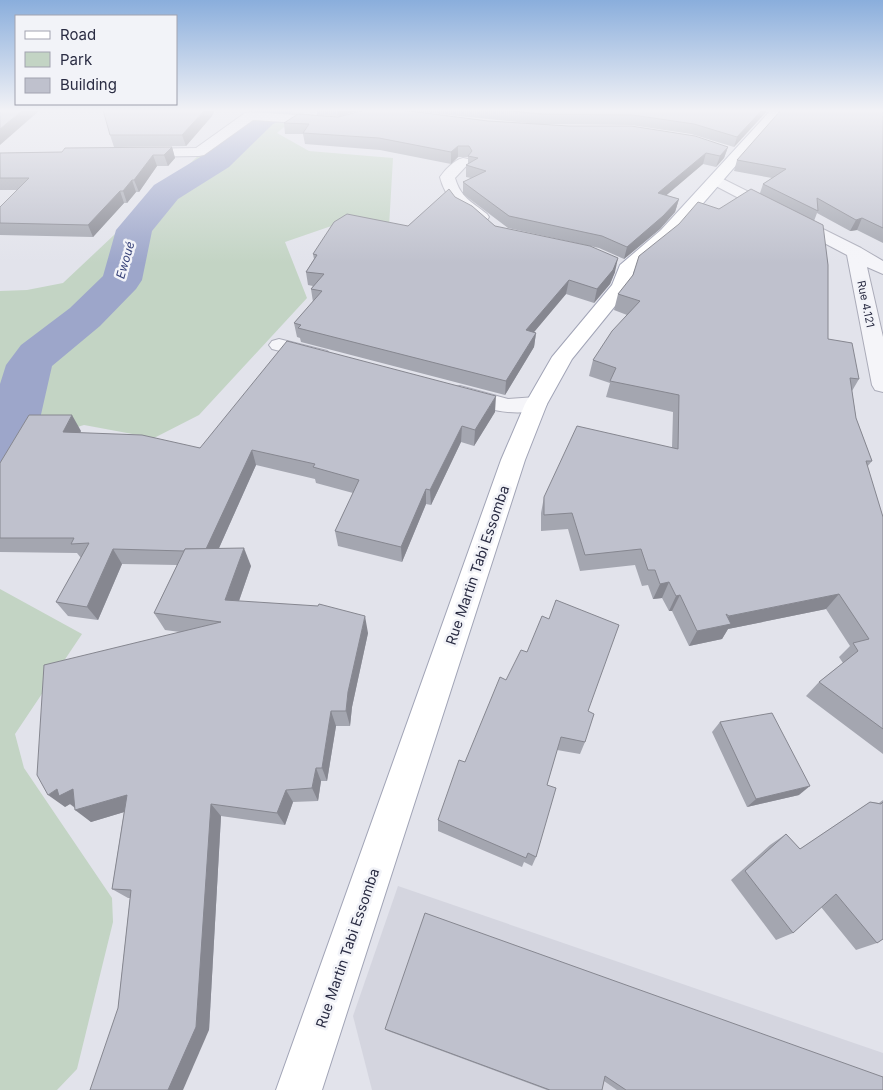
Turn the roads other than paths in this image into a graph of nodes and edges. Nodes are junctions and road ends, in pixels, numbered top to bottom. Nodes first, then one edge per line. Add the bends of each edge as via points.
1 (726, 161) edge
2 (463, 162) edge
3 (717, 181) junction
4 (495, 229) edge
5 (855, 252) junction
6 (883, 269) edge
7 (279, 345) dead end
8 (343, 361) edge
9 (883, 385) edge
10 (442, 387) edge
11 (536, 404) junction
12 (299, 1090) edge

1 - 3 main road, Rue Martin Tabi Essomba
2 - 4 street via 447,177 449,187 462,204
3 - 5 street
3 - 11 main road, Rue Martin Tabi Essomba via 667,234 618,265 621,286 563,357
5 - 6 street
5 - 9 street, Rue 4.121
7 - 8 street
10 - 11 street via 495,403 524,408
11 - 12 main road, Rue Martin Tabi Essomba via 513,460

